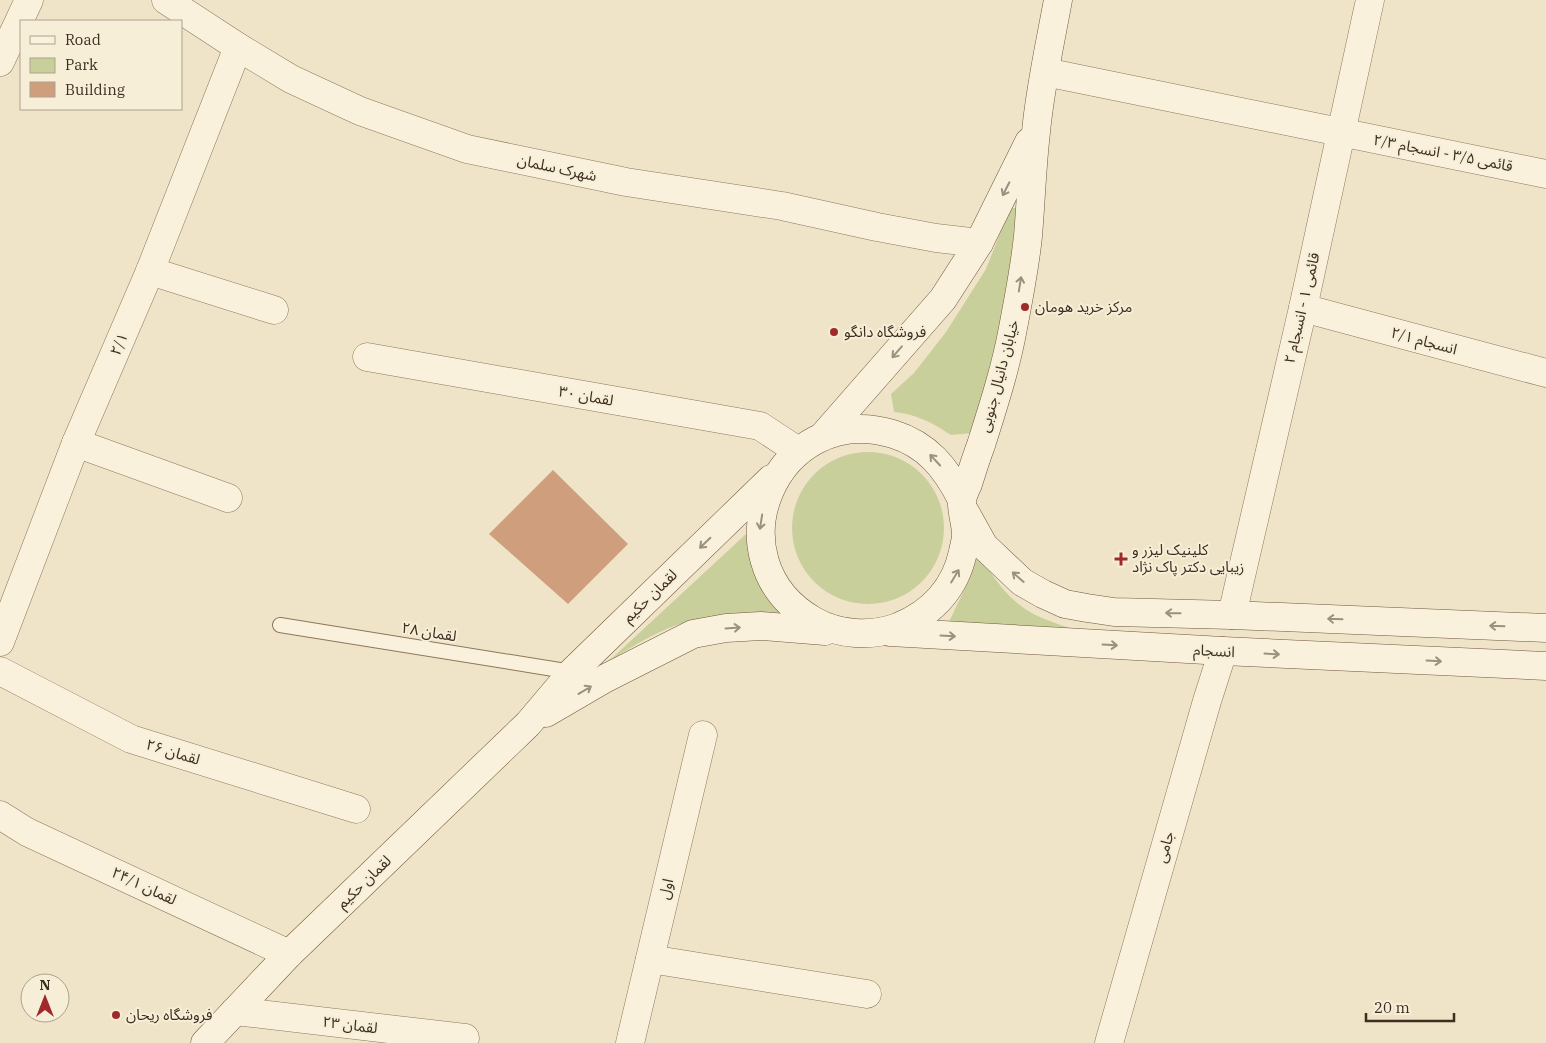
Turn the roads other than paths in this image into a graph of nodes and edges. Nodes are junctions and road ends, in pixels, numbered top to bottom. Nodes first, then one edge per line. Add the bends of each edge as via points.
1 (29, 0) edge
2 (166, 0) edge
3 (1058, 0) edge
4 (1370, 0) edge
5 (238, 47) junction
6 (0, 62) edge
7 (1045, 72) junction
8 (1036, 130) junction
9 (1341, 133) junction
10 (1546, 174) edge
11 (979, 243) junction
12 (150, 271) junction
13 (1303, 308) junction
14 (274, 310) dead end
15 (367, 358) dead end
16 (1546, 373) edge
17 (823, 436) junction
18 (76, 443) junction
19 (798, 451) junction
20 (778, 473) junction
21 (228, 498) dead end
22 (963, 504) junction
23 (1232, 615) junction
24 (280, 625) dead end
25 (1546, 628) edge
26 (868, 633) junction
27 (0, 642) edge
28 (1223, 651) junction
29 (1546, 666) edge
30 (0, 671) edge
31 (572, 672) junction
32 (528, 724) junction
33 (703, 735) dead end
34 (356, 809) dead end
35 (0, 815) edge
36 (289, 954) junction
37 (650, 959) junction
38 (867, 994) dead end
39 (235, 1011) junction
40 (465, 1038) dead end
41 (205, 1043) edge
42 (630, 1043) edge
43 (1109, 1043) edge

1 - 6 street
2 - 5 street, شهرک سلمان
3 - 7 street, خیابان دانیال جنوبی
4 - 9 street, قائمی ۱ - انسجام ۲
5 - 11 street, شهرک سلمان via 291,79 360,111 467,149 626,182 782,206 877,227
5 - 12 street, ۲/۱
7 - 8 street, خیابان دانیال جنوبی
7 - 9 street, قائمی ۳/۵ - انسجام ۲/۳
8 -> 11 street, خیابان دانیال جنوبی
22 -> 8 street, خیابان دانیال جنوبی via 1012,331 1028,238
9 - 10 street, قائمی ۳/۵ - انسجام ۲/۳
9 - 13 street, قائمی ۱ - انسجام ۲
11 -> 17 street, خیابان دانیال جنوبی via 943,298
12 - 14 street
12 - 18 street, ۲/۱
13 - 16 street, انسجام ۲/۱
13 - 23 street, قائمی ۱ - انسجام ۲
15 - 19 street, لقمان ۳۰ via 760,426
17 - 19 street
22 -> 17 street via 950,476 931,454 907,438 880,430 851,429
18 - 21 street
18 - 27 street, ۲/۱
19 - 20 street
20 -> 26 street via 765,500 760,531 764,561 774,582 798,612 825,627
20 -> 31 street, لقمان حکیم
23 -> 22 street via 1114,612 1065,604 1022,582 984,546
26 -> 22 street via 916,619 942,597 959,568 966,535
25 -> 23 street
24 - 31 lane, لقمان ۲۸
26 -> 28 street, انسجام
32 -> 26 street, لقمان حکیم via 606,678 693,634 761,626
28 -> 29 street, انسجام
28 - 43 street, جامی
30 - 34 street, لقمان ۲۶ via 131,739
31 - 32 street, لقمان حکیم
32 - 36 street, لقمان حکیم
33 - 37 street, اول
35 - 36 street, لقمان ۲۴/۱ via 27,832
36 - 39 street, لقمان حکیم
37 - 38 street
37 - 42 street, اول
39 - 40 street, لقمان ۲۳
39 - 41 street, لقمان حکیم

